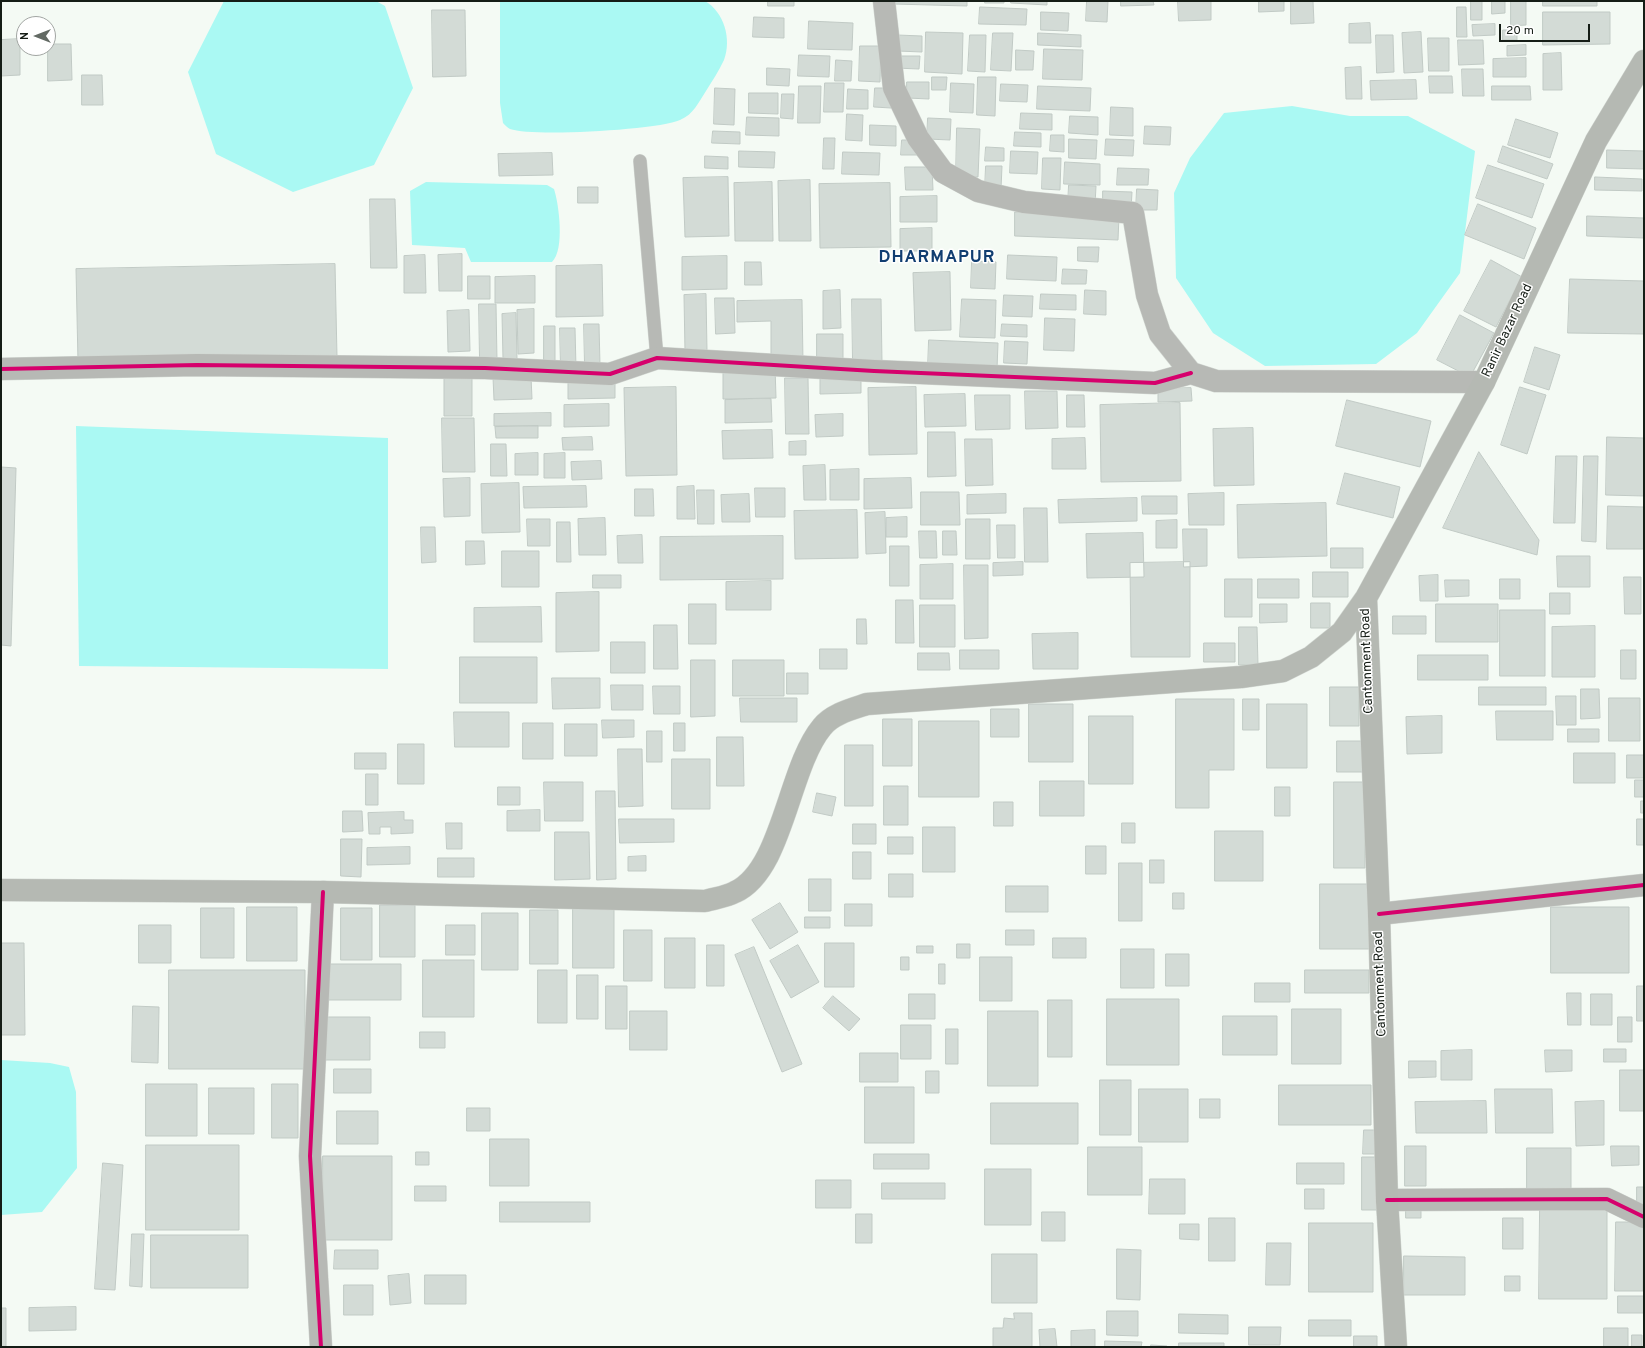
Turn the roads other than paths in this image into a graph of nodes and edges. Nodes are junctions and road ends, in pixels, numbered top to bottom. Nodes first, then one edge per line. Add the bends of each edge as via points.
1 (884, 1) edge
2 (1644, 61) edge
3 (640, 161) dead end
4 (657, 358) junction
5 (1, 369) edge
6 (1191, 373) junction
7 (1484, 382) junction
8 (1366, 598) junction
9 (1644, 885) edge
10 (1, 890) edge
11 (323, 892) junction
12 (1379, 914) junction
13 (1387, 1200) junction
14 (1644, 1217) edge
15 (321, 1347) edge
16 (1396, 1347) edge

1 - 6 street via 894,88 918,138 942,172 978,192 1024,202 1132,213 1147,295 1160,334
2 - 7 main road, Ranir Bazar Road via 1596,141
3 - 4 lane
4 - 5 street via 610,374 485,368 213,366
4 - 6 street via 1155,384
6 - 7 street via 1216,381
7 - 8 main road, Ranir Bazar Road
8 - 11 main road, Ranir Bazar Road via 1342,632 1311,657 1283,671 1241,677 867,704 844,711 822,727 806,755 768,857 753,878 735,892 705,901
8 - 12 main road, Cantonment Road
9 - 12 street
10 - 11 main road, Ranir Bazar Road
11 - 15 street via 310,1156
12 - 13 main road, Cantonment Road
13 - 14 street via 1607,1199
13 - 16 main road, Cantonment Road

